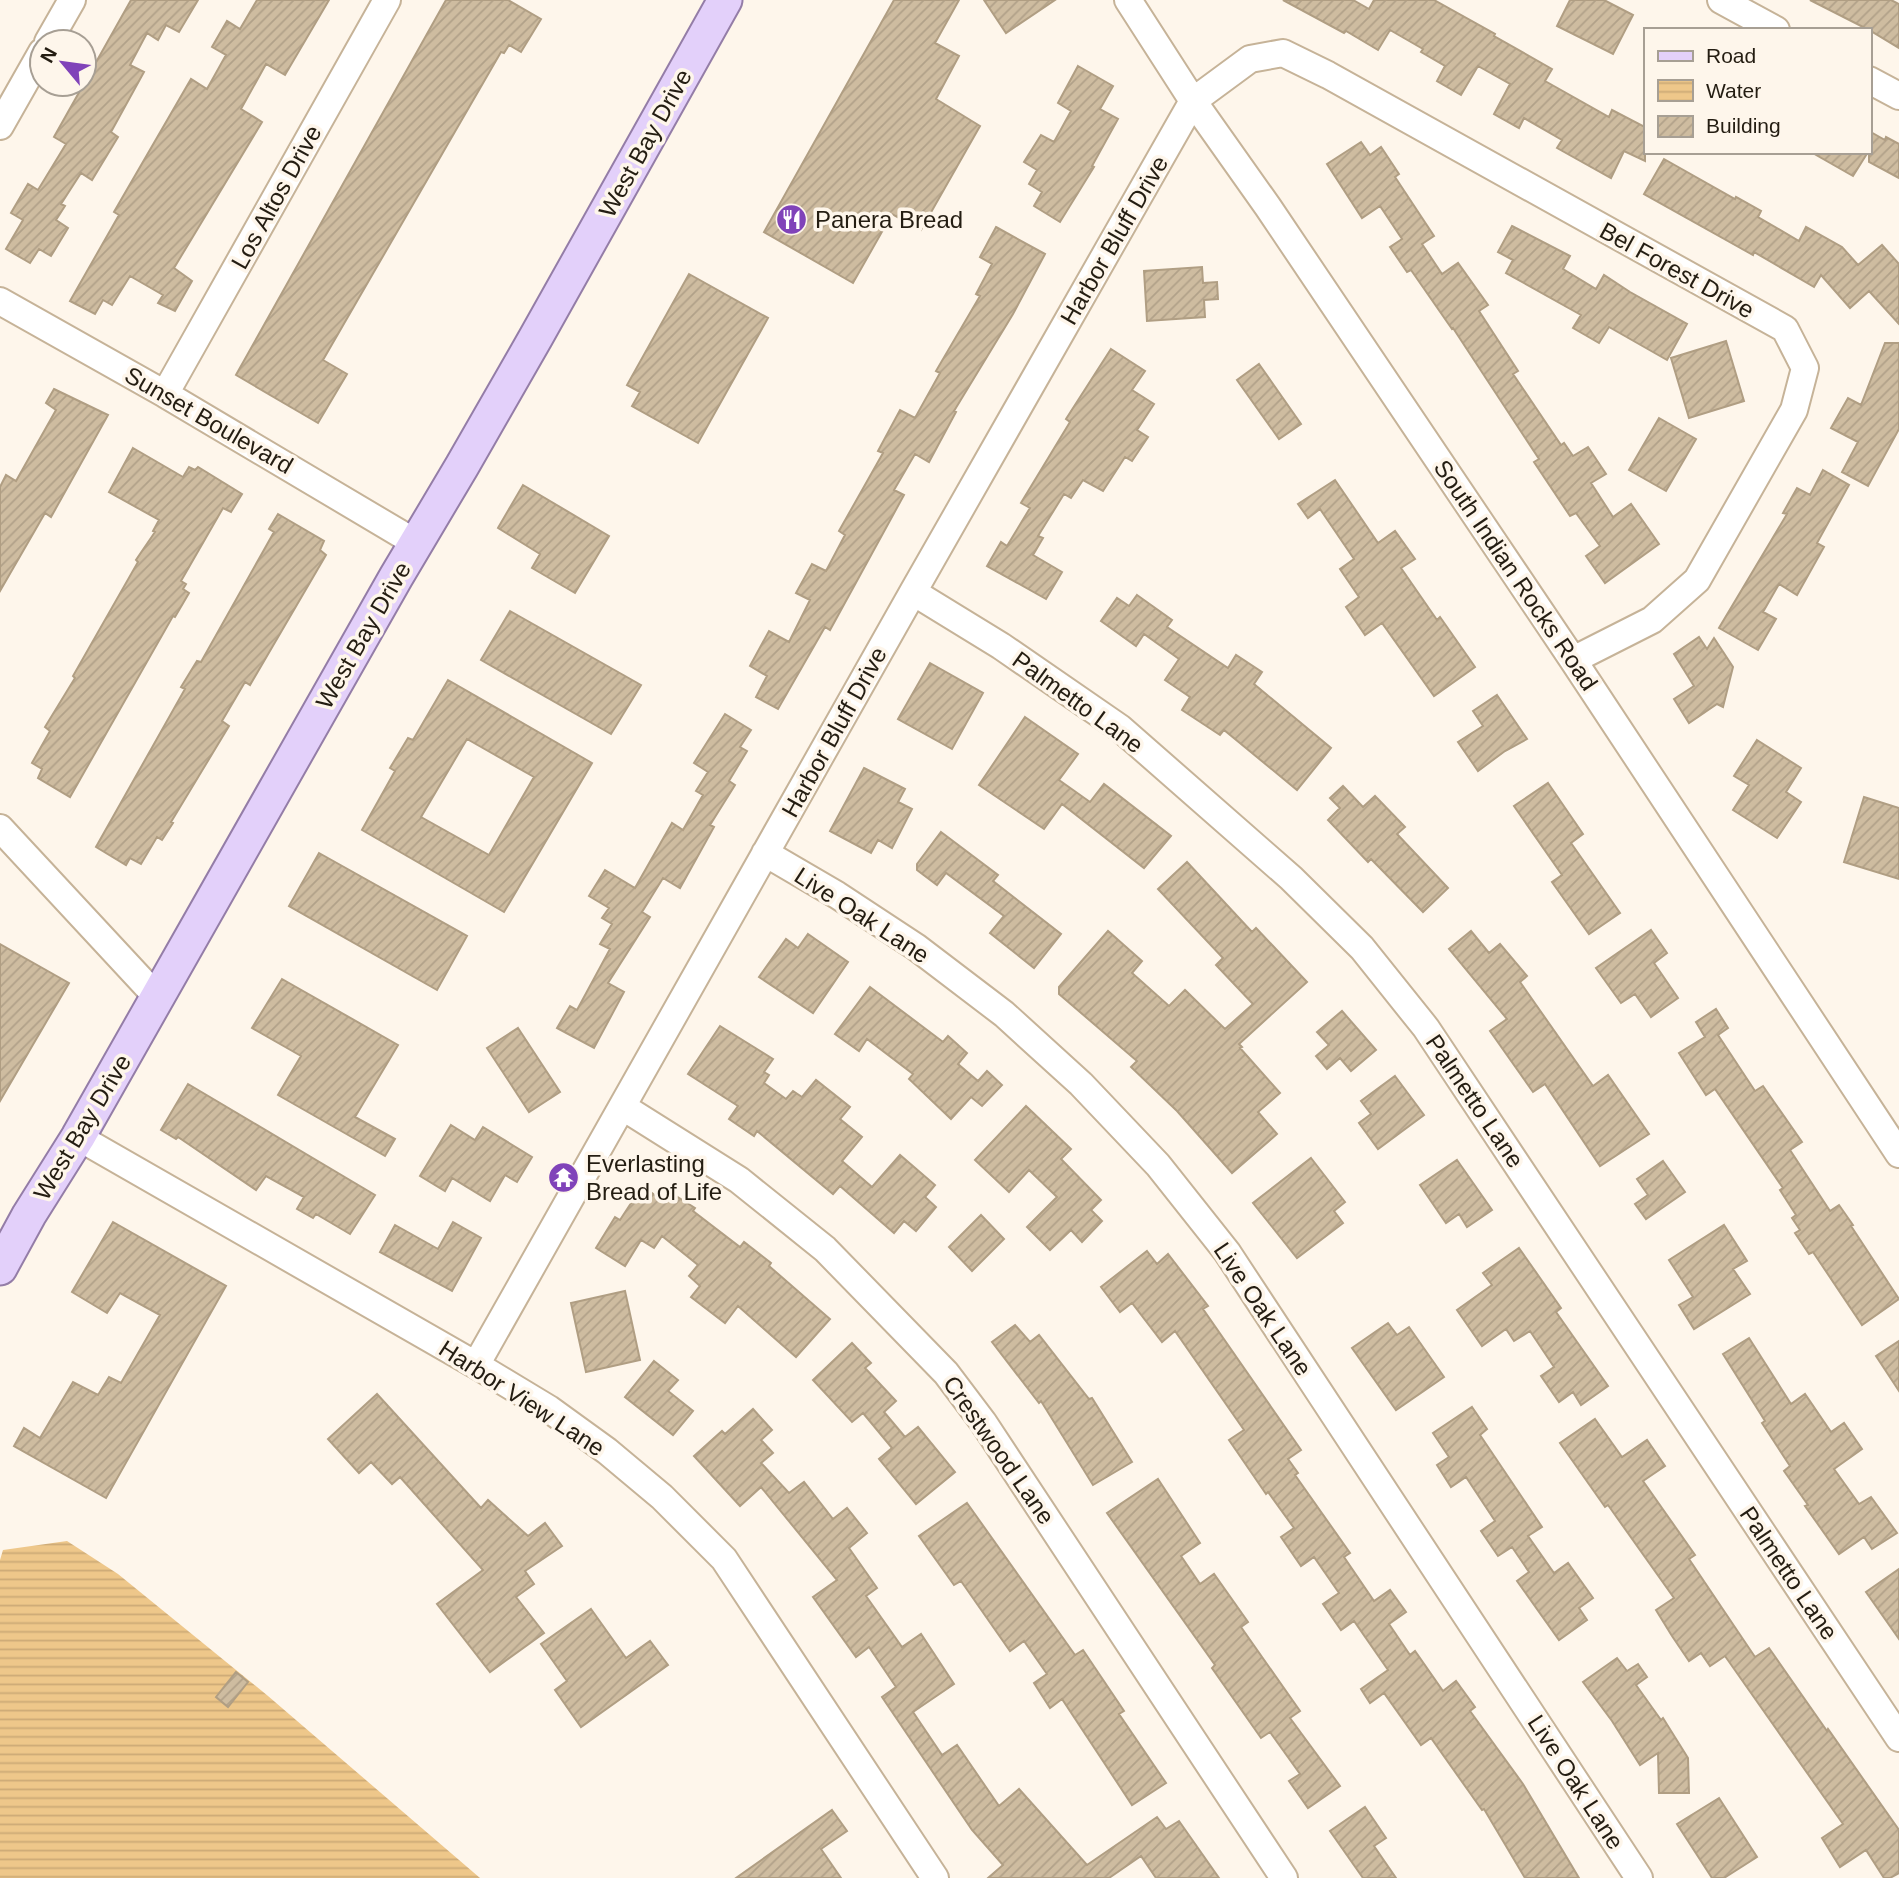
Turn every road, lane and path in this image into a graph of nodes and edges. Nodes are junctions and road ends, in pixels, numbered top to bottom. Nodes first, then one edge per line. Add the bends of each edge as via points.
1 (72, 0) edge
2 (387, 0) edge
3 (725, 0) edge
4 (1128, 0) edge
5 (1721, 0) edge
6 (56, 28) edge
7 (1772, 28) edge
8 (28, 77) edge
9 (1871, 81) edge
10 (1899, 96) edge
11 (1193, 101) junction
12 (0, 126) edge
13 (0, 301) edge
14 (165, 394) junction
15 (416, 543) junction
16 (913, 592) junction
17 (1573, 660) junction
18 (0, 828) edge
19 (765, 853) junction
20 (158, 997) junction
21 (623, 1107) junction
22 (78, 1137) junction
23 (1899, 1153) edge
24 (0, 1268) edge
25 (476, 1365) junction
26 (1899, 1738) edge
27 (934, 1878) edge
28 (1284, 1878) edge
29 (1639, 1878) edge

1 - 6 street
2 - 14 street, Los Altos Drive
3 - 15 main road, West Bay Drive
4 - 11 street, South Indian Rocks Road
5 - 7 street
8 - 12 street
9 - 10 street
11 - 16 street, Harbor Bluff Drive
11 - 17 street, South Indian Rocks Road
11 - 17 street, Bel Forest Drive via 1250,59 1283,53 1785,329 1805,368 1794,410 1697,580 1652,620
13 - 14 street, Sunset Boulevard
14 - 15 street, Sunset Boulevard
15 - 20 main road, West Bay Drive
16 - 19 street, Harbor Bluff Drive
16 - 26 street, Palmetto Lane via 1120,728 1292,878 1362,948 1426,1028
17 - 23 street, South Indian Rocks Road
18 - 20 street
19 - 21 street, Harbor Bluff Drive
19 - 29 street, Live Oak Lane via 916,947 1004,1014 1081,1084 1158,1165 1227,1252
20 - 22 main road, West Bay Drive
21 - 25 street, Harbor Bluff Drive
21 - 28 street, Crestwood Lane via 739,1180 825,1249 946,1373
22 - 24 main road, West Bay Drive
22 - 25 street, Harbor View Lane
25 - 27 street, Harbor View Lane via 550,1409 607,1451 662,1497 724,1559

